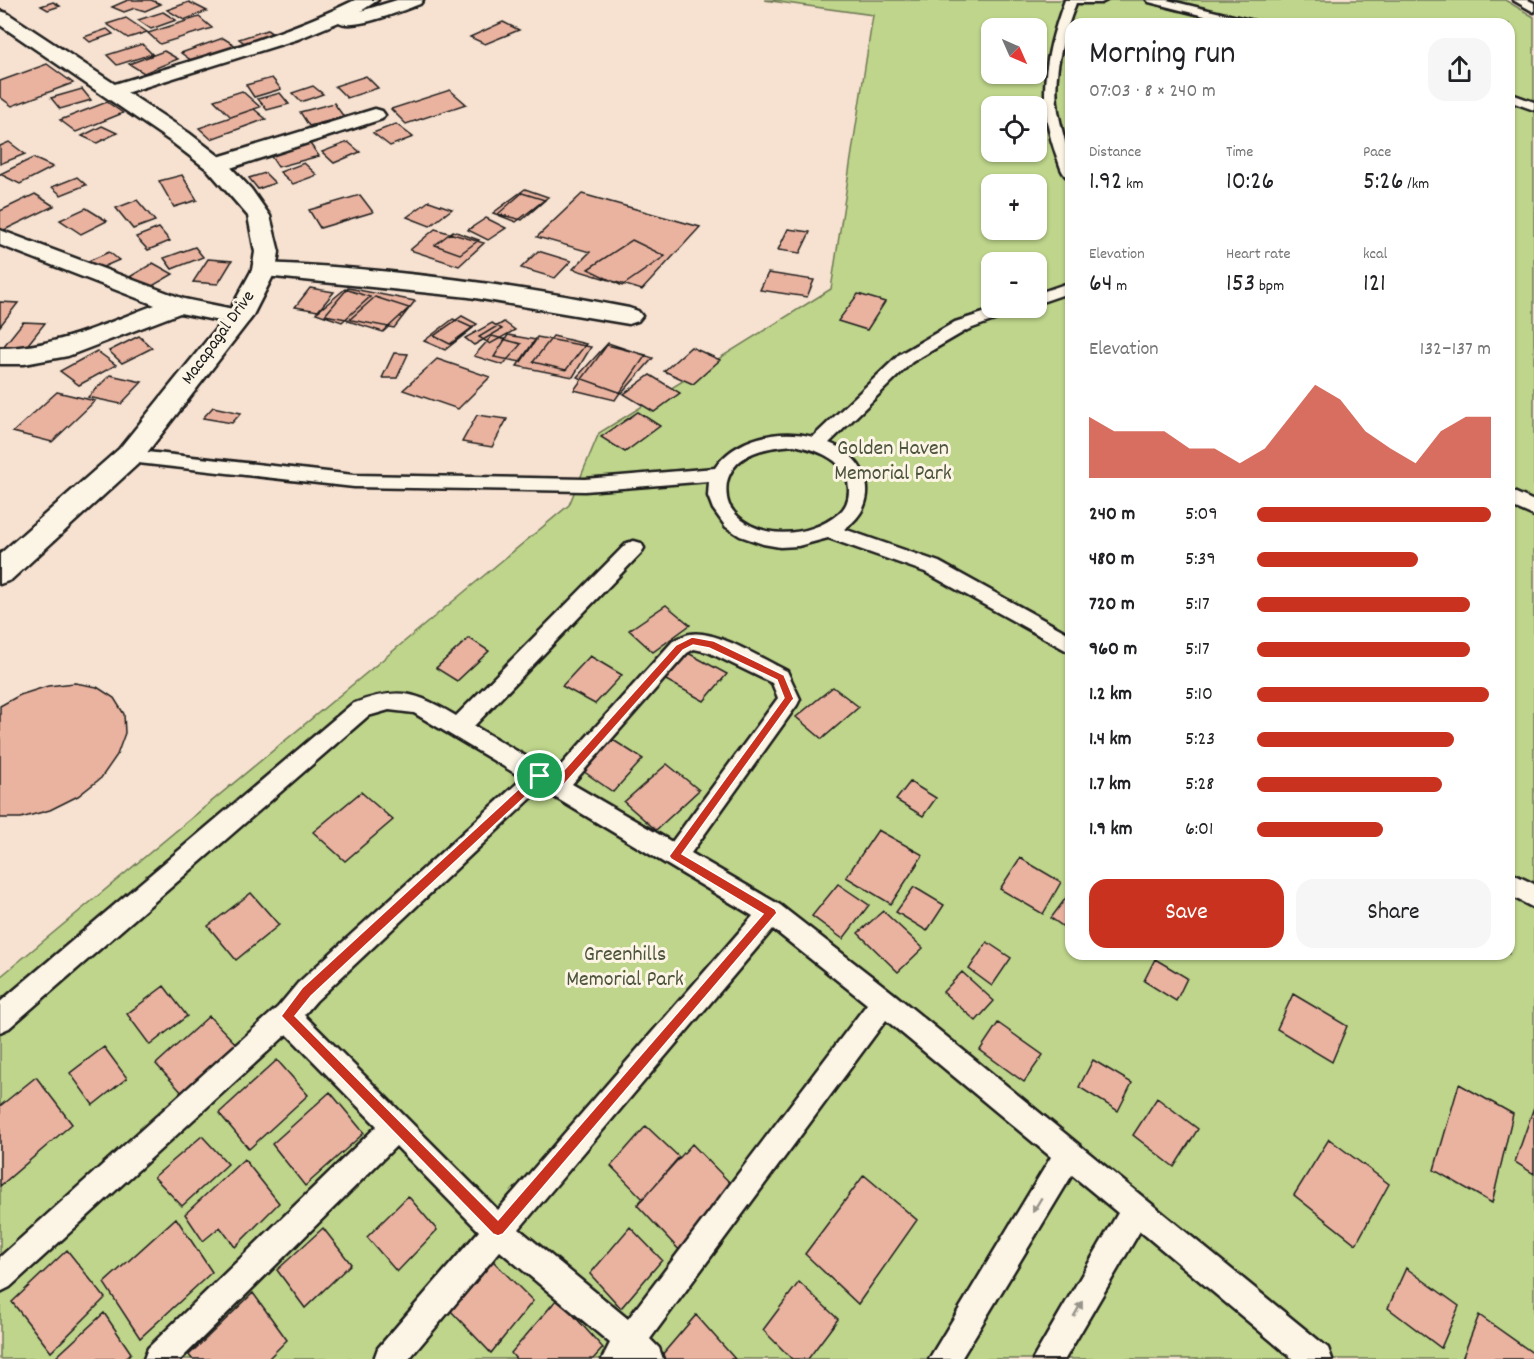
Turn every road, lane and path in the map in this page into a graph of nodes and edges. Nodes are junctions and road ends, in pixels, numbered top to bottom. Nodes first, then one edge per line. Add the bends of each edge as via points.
1 (369, 0) edge
2 (414, 0) edge
3 (1071, 0) edge
4 (1078, 0) edge
5 (1101, 0) edge
6 (1153, 0) edge
7 (1519, 0) edge
8 (1534, 8) edge
9 (0, 17) edge
10 (1226, 18) edge
11 (322, 23) junction
12 (112, 91) junction
13 (1534, 91) edge
14 (1515, 97) edge
15 (1515, 99) edge
16 (1534, 106) edge
17 (375, 115) dead end
18 (1065, 162) edge
19 (216, 165) junction
20 (0, 237) edge
21 (264, 270) junction
22 (1065, 289) edge
23 (1047, 295) edge
24 (178, 305) junction
25 (629, 316) dead end
26 (239, 317) junction
27 (984, 318) edge
28 (0, 356) edge
29 (818, 443) junction
30 (129, 456) junction
31 (720, 474) junction
32 (1515, 500) edge
33 (1534, 509) edge
34 (829, 531) junction
35 (633, 548) dead end
36 (0, 572) edge
37 (1065, 642) edge
38 (458, 728) junction
39 (548, 781) junction
40 (675, 856) junction
41 (1515, 886) edge
42 (1534, 897) edge
43 (771, 913) junction
44 (884, 1002) junction
45 (287, 1016) junction
46 (0, 1019) edge
47 (396, 1126) junction
48 (1068, 1155) junction
49 (1136, 1210) junction
50 (498, 1230) junction
51 (0, 1277) edge
52 (632, 1353) edge
53 (159, 1359) edge
54 (389, 1359) edge
55 (944, 1359) edge
56 (1048, 1359) edge
57 (1317, 1359) edge

1 - 11 street
2 - 11 street via 358,18
3 - 18 lane via 1057,35 1048,83 1058,146
4 - 5 lane
6 - 10 lane
7 - 8 lane
9 - 12 street, Macapagal Drive
11 - 12 street via 255,48
12 - 19 street, Macapagal Drive
13 - 14 lane
15 - 16 lane
17 - 19 street
19 - 21 street, Macapagal Drive via 259,216 267,252
20 - 24 street
21 - 25 street via 340,273 583,306
21 - 26 street, Macapagal Drive
22 - 23 lane
24 - 26 street
24 - 28 street via 59,350
26 - 30 street, Macapagal Drive
27 - 29 lane via 960,326 906,358
29 - 31 lane via 770,440 731,458
29 - 34 lane via 852,467 859,484 857,501 847,518
30 - 31 lane via 354,481 585,485
30 - 36 street, Macapagal Drive
31 - 34 lane via 716,491 721,508 735,524 755,535 789,539
32 - 33 lane
34 - 37 lane via 932,567
35 - 38 lane
38 - 39 lane
38 - 46 lane via 418,705 397,700 381,701 360,711
39 - 40 lane
39 - 40 lane via 680,647 692,641 711,644 780,677 789,699
39 - 45 lane via 307,992
40 - 43 lane
41 - 42 lane
43 - 44 lane
43 - 50 lane
44 - 48 lane
44 - 52 lane
45 - 47 lane
45 - 51 lane
47 - 50 lane
47 - 53 lane
48 - 49 lane
48 -> 55 lane
56 -> 49 lane
49 - 57 lane
50 - 52 lane
50 - 54 lane

